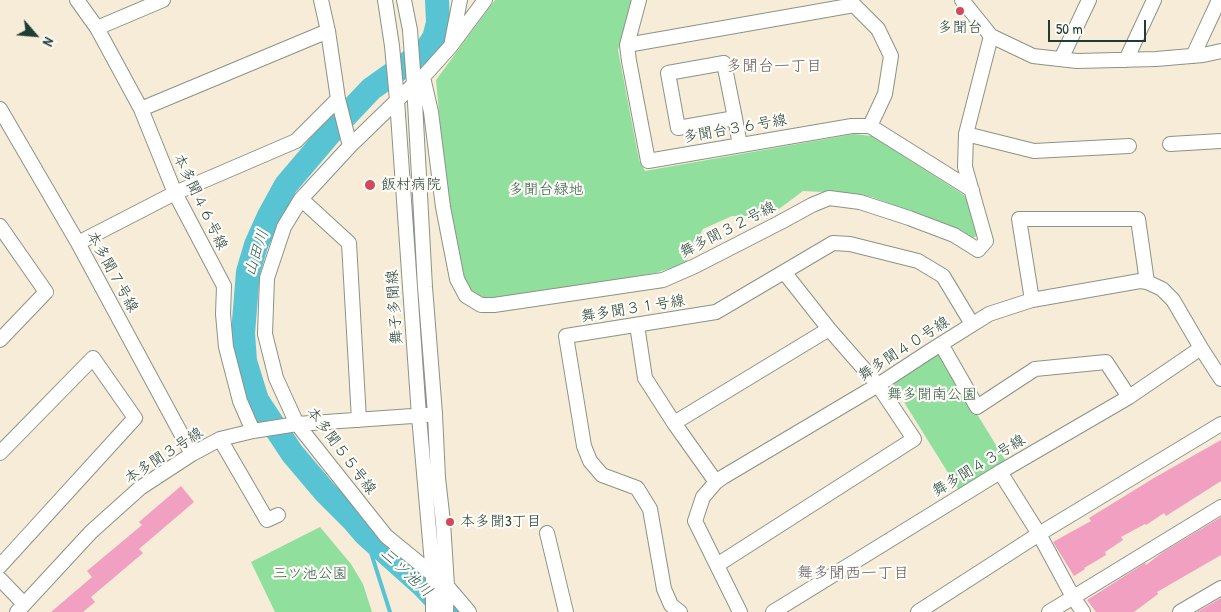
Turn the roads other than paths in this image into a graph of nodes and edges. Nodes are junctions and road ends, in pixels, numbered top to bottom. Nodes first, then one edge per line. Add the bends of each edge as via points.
1 (77, 0) edge
2 (163, 0) edge
3 (321, 0) edge
4 (385, 0) edge
5 (404, 0) edge
6 (460, 0) edge
7 (485, 0) edge
8 (639, 0) edge
9 (962, 0) edge
10 (1089, 0) edge
11 (1154, 0) edge
12 (1219, 0) edge
13 (854, 3) edge
14 (97, 28) junction
15 (328, 32) junction
16 (991, 36) junction
17 (628, 45) junction
18 (450, 47) junction
19 (1221, 52) edge
20 (1193, 56) junction
21 (1061, 59) junction
22 (1126, 60) junction
23 (419, 81) junction
24 (338, 99) junction
25 (397, 100) junction
26 (0, 109) edge
27 (141, 109) junction
28 (735, 118) junction
29 (870, 126) junction
30 (966, 134) junction
31 (1221, 141) edge
32 (1170, 144) dead end
33 (740, 145) junction
34 (350, 146) junction
35 (1129, 146) dead end
36 (972, 190) junction
37 (174, 193) junction
38 (301, 199) junction
39 (1, 230) edge
40 (78, 243) junction
41 (784, 272) junction
42 (1147, 282) junction
43 (1032, 300) junction
44 (972, 324) junction
45 (637, 325) junction
46 (829, 329) junction
47 (0, 340) edge
48 (941, 344) junction
49 (1201, 348) junction
50 (1221, 379) edge
51 (878, 385) junction
52 (1129, 397) junction
53 (435, 414) junction
54 (419, 416) junction
55 (359, 420) junction
56 (674, 423) junction
57 (297, 424) junction
58 (1221, 424) edge
59 (253, 431) junction
60 (220, 439) junction
61 (0, 453) edge
62 (192, 454) junction
63 (1000, 472) junction
64 (716, 482) junction
65 (1221, 506) edge
66 (268, 520) dead end
67 (547, 533) dead end
68 (1038, 534) junction
69 (716, 565) junction
70 (0, 566) edge
71 (433, 575) junction
72 (0, 579) edge
73 (447, 586) junction
74 (1221, 588) edge
75 (1073, 596) junction
76 (20, 608) edge
77 (433, 612) edge
78 (446, 612) edge
79 (469, 612) edge
80 (566, 612) edge
81 (680, 612) edge
82 (740, 612) edge
83 (773, 612) edge
84 (918, 612) edge
85 (1050, 612) edge
86 (1083, 612) edge
87 (1180, 612) edge

1 - 14 street, 本多聞４６号線
2 - 14 street
3 - 15 street
4 - 25 street, 舞子多聞線
5 - 23 street, 舞子多聞線
6 - 18 street
7 - 18 street, 本多聞５５号線
8 - 17 street, 多聞台３６号線
9 - 16 street
10 - 21 street
11 - 22 street
12 - 20 street
13 - 17 street
13 - 29 street via 878,28 891,56 885,94
14 - 27 street, 本多聞４６号線
15 - 24 street
15 - 27 street
16 - 21 street via 1033,56
16 - 30 street
17 - 33 street, 多聞台３６号線 via 648,161
18 - 23 street, 本多聞５５号線
19 - 20 street
20 - 22 street
21 - 22 street
23 - 25 street, 本多聞５５号線
23 - 36 street, 舞多聞３２号線 via 431,112 443,207 457,279 466,296 481,304 494,305 663,280 829,198 860,202 909,218 954,235 978,250 986,241
23 - 53 street, 舞子多聞線 via 425,288
24 - 34 street
24 - 37 street via 296,141
25 - 34 street, 本多聞５５号線
25 - 54 street, 舞子多聞線
26 - 40 street, 本多聞７号線
27 - 37 street, 本多聞４６号線
28 - 28 street via 724,63 668,73 678,128
28 - 33 street
29 - 33 street, 多聞台３６号線 via 852,126
29 - 36 street
30 - 35 street via 1034,151
30 - 36 street via 965,167
31 - 32 street
34 - 38 street, 本多聞５５号線
37 - 40 street
37 - 59 street, 本多聞４６号線 via 224,286 226,347 240,401
38 - 55 street via 349,243
38 - 57 street, 本多聞５５号線 via 284,227 267,278 265,334 276,378
39 - 47 street via 46,292
40 - 62 street, 本多聞７号線
41 - 44 street, 舞多聞３１号線 via 832,243 850,244 918,261 942,276
41 - 45 street, 舞多聞３１号線 via 716,312
41 - 46 street
42 - 43 street, 舞多聞４０号線
42 - 43 street via 1138,219 1019,219
42 - 49 street via 1162,289 1173,300
43 - 44 street, 舞多聞４０号線 via 989,314
44 - 48 street, 舞多聞４０号線
45 - 56 street via 645,378
45 - 81 street, 舞多聞３１号線 via 566,336 584,446 590,461 602,475 637,488 650,509 664,589 671,605
46 - 51 street
46 - 56 street
48 - 51 street, 舞多聞４０号線
48 - 52 street via 977,407 1035,369 1106,362
49 - 50 street
49 - 52 street, 舞多聞４３号線
51 - 64 street, 舞多聞４０号線
51 - 69 street via 914,440
52 - 63 street, 舞多聞４３号線
53 - 54 street, 本多聞３号線
53 - 73 street, 舞子多聞線
54 - 55 street, 本多聞３号線
54 - 71 street, 舞子多聞線
55 - 57 street, 本多聞３号線
56 - 64 street
57 - 59 street, 本多聞３号線
57 - 71 street, 本多聞５５号線 via 386,536
58 - 68 street
59 - 60 street, 本多聞３号線
60 - 62 street, 本多聞３号線
60 - 66 street
61 - 70 street via 92,358 135,418
62 - 76 street, 本多聞３号線 via 140,488 91,532
63 - 68 street
63 - 83 street, 舞多聞４３号線
64 - 69 street, 舞多聞４０号線 via 703,497 695,521
65 - 75 street
67 - 80 street
68 - 75 street
68 - 84 street
69 - 82 street, 舞多聞４０号線
71 - 73 street, 本多聞５５号線
71 - 77 street, 舞子多聞線
72 - 76 street
73 - 78 street, 舞子多聞線
73 - 79 street, 本多聞５５号線
74 - 87 street
75 - 85 street
75 - 86 street

